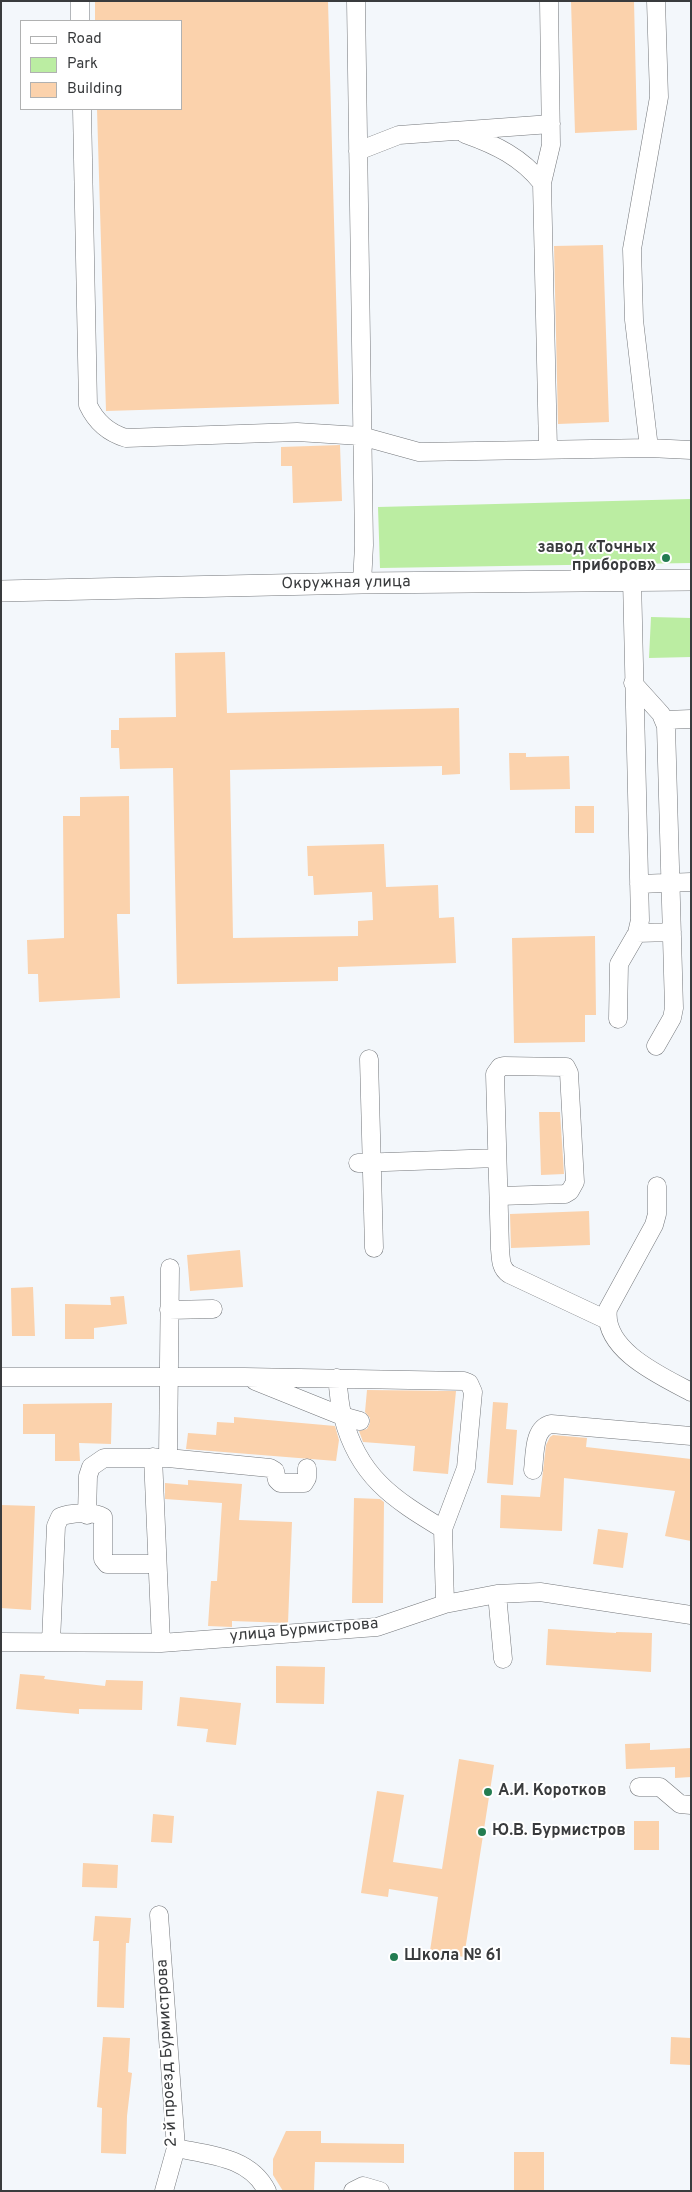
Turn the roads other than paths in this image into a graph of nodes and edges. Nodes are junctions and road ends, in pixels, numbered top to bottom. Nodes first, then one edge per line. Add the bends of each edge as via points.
1 (80, 1) edge
2 (356, 1) edge
3 (549, 1) edge
4 (656, 1) edge
5 (80, 20) edge
6 (82, 110) edge
7 (551, 124) junction
8 (457, 132) junction
9 (358, 150) junction
10 (542, 183) junction
11 (362, 436) junction
12 (649, 448) junction
13 (548, 449) junction
14 (691, 450) edge
15 (632, 579) junction
16 (691, 580) edge
17 (362, 583) junction
18 (1, 591) edge
19 (633, 683) junction
20 (691, 719) edge
21 (665, 720) junction
22 (671, 882) junction
23 (691, 882) edge
24 (639, 884) junction
25 (672, 932) junction
26 (637, 933) junction
27 (618, 1019) dead end
28 (656, 1046) dead end
29 (369, 1060) dead end
30 (498, 1158) junction
31 (364, 1163) junction
32 (657, 1186) dead end
33 (499, 1196) junction
34 (374, 1248) dead end
35 (170, 1268) dead end
36 (213, 1309) dead end
37 (169, 1310) junction
38 (607, 1320) junction
39 (169, 1376) junction
40 (1, 1377) edge
41 (245, 1377) junction
42 (337, 1378) junction
43 (691, 1392) edge
44 (342, 1416) junction
45 (360, 1421) dead end
46 (691, 1436) edge
47 (160, 1458) junction
48 (307, 1468) dead end
49 (533, 1470) dead end
50 (88, 1515) junction
51 (443, 1529) junction
52 (157, 1564) junction
53 (497, 1594) junction
54 (445, 1604) junction
55 (691, 1615) edge
56 (1, 1642) edge
57 (51, 1642) junction
58 (161, 1643) junction
59 (503, 1659) dead end
60 (639, 1787) dead end
61 (691, 1805) edge
62 (160, 1915) dead end
63 (176, 2148) junction
64 (164, 2191) edge
65 (267, 2191) edge
66 (353, 2191) edge
67 (380, 2191) edge

1 - 5 street
2 - 9 street
3 - 7 street
4 - 12 street via 659,97 632,249 634,320
6 - 11 street via 88,405 100,424 126,438 297,432
7 - 8 street
7 - 10 street via 550,156
8 - 9 street via 399,135
8 - 10 street via 506,151
9 - 11 street
10 - 13 street
11 - 13 street via 419,452
11 - 17 street
12 - 13 street
12 - 14 street
15 - 16 main road, Окружная улица
15 - 17 main road, Окружная улица
15 - 19 street
17 - 18 main road, Окружная улица
19 - 21 street
19 - 24 street
20 - 21 street
21 - 22 street
22 - 23 street
22 - 24 street
22 - 25 street
24 - 26 street
25 - 26 street
25 - 28 street via 673,1013
26 - 27 street via 619,964
29 - 31 street
30 - 31 street
30 - 33 street
30 - 33 street via 497,1070 504,1066 566,1067 570,1073 573,1188 565,1194
31 - 34 street
32 - 38 street via 654,1225 608,1309
33 - 38 street via 500,1255 504,1271
35 - 37 street
36 - 37 street
37 - 39 street
38 - 43 street via 612,1334 629,1354 646,1368
39 - 40 street
39 - 41 street
39 - 47 street
41 - 42 street
41 - 44 street
42 - 44 street
42 - 51 street via 464,1381 472,1388 466,1468
44 - 45 street
44 - 51 street via 358,1455 370,1473 395,1499
46 - 49 street via 545,1425 538,1433
47 - 48 street via 270,1468 280,1483 304,1483
47 - 50 street via 104,1458 96,1462 88,1476
47 - 52 street
50 - 52 street via 99,1515 104,1520 105,1563
50 - 57 street via 65,1515 57,1521
51 - 54 street
52 - 58 street
53 - 54 street, улица Бурмистрова
53 - 55 street, улица Бурмистрова via 540,1592
53 - 59 street
54 - 58 street, улица Бурмистрова via 377,1628
56 - 57 street, улица Бурмистрова
57 - 58 street, улица Бурмистрова
60 - 61 street via 660,1787 680,1804
62 - 63 street, 2-й проезд Бурмистрова
63 - 64 street, 2-й проезд Бурмистрова
63 - 65 street via 245,2165
66 - 67 street via 362,2186

